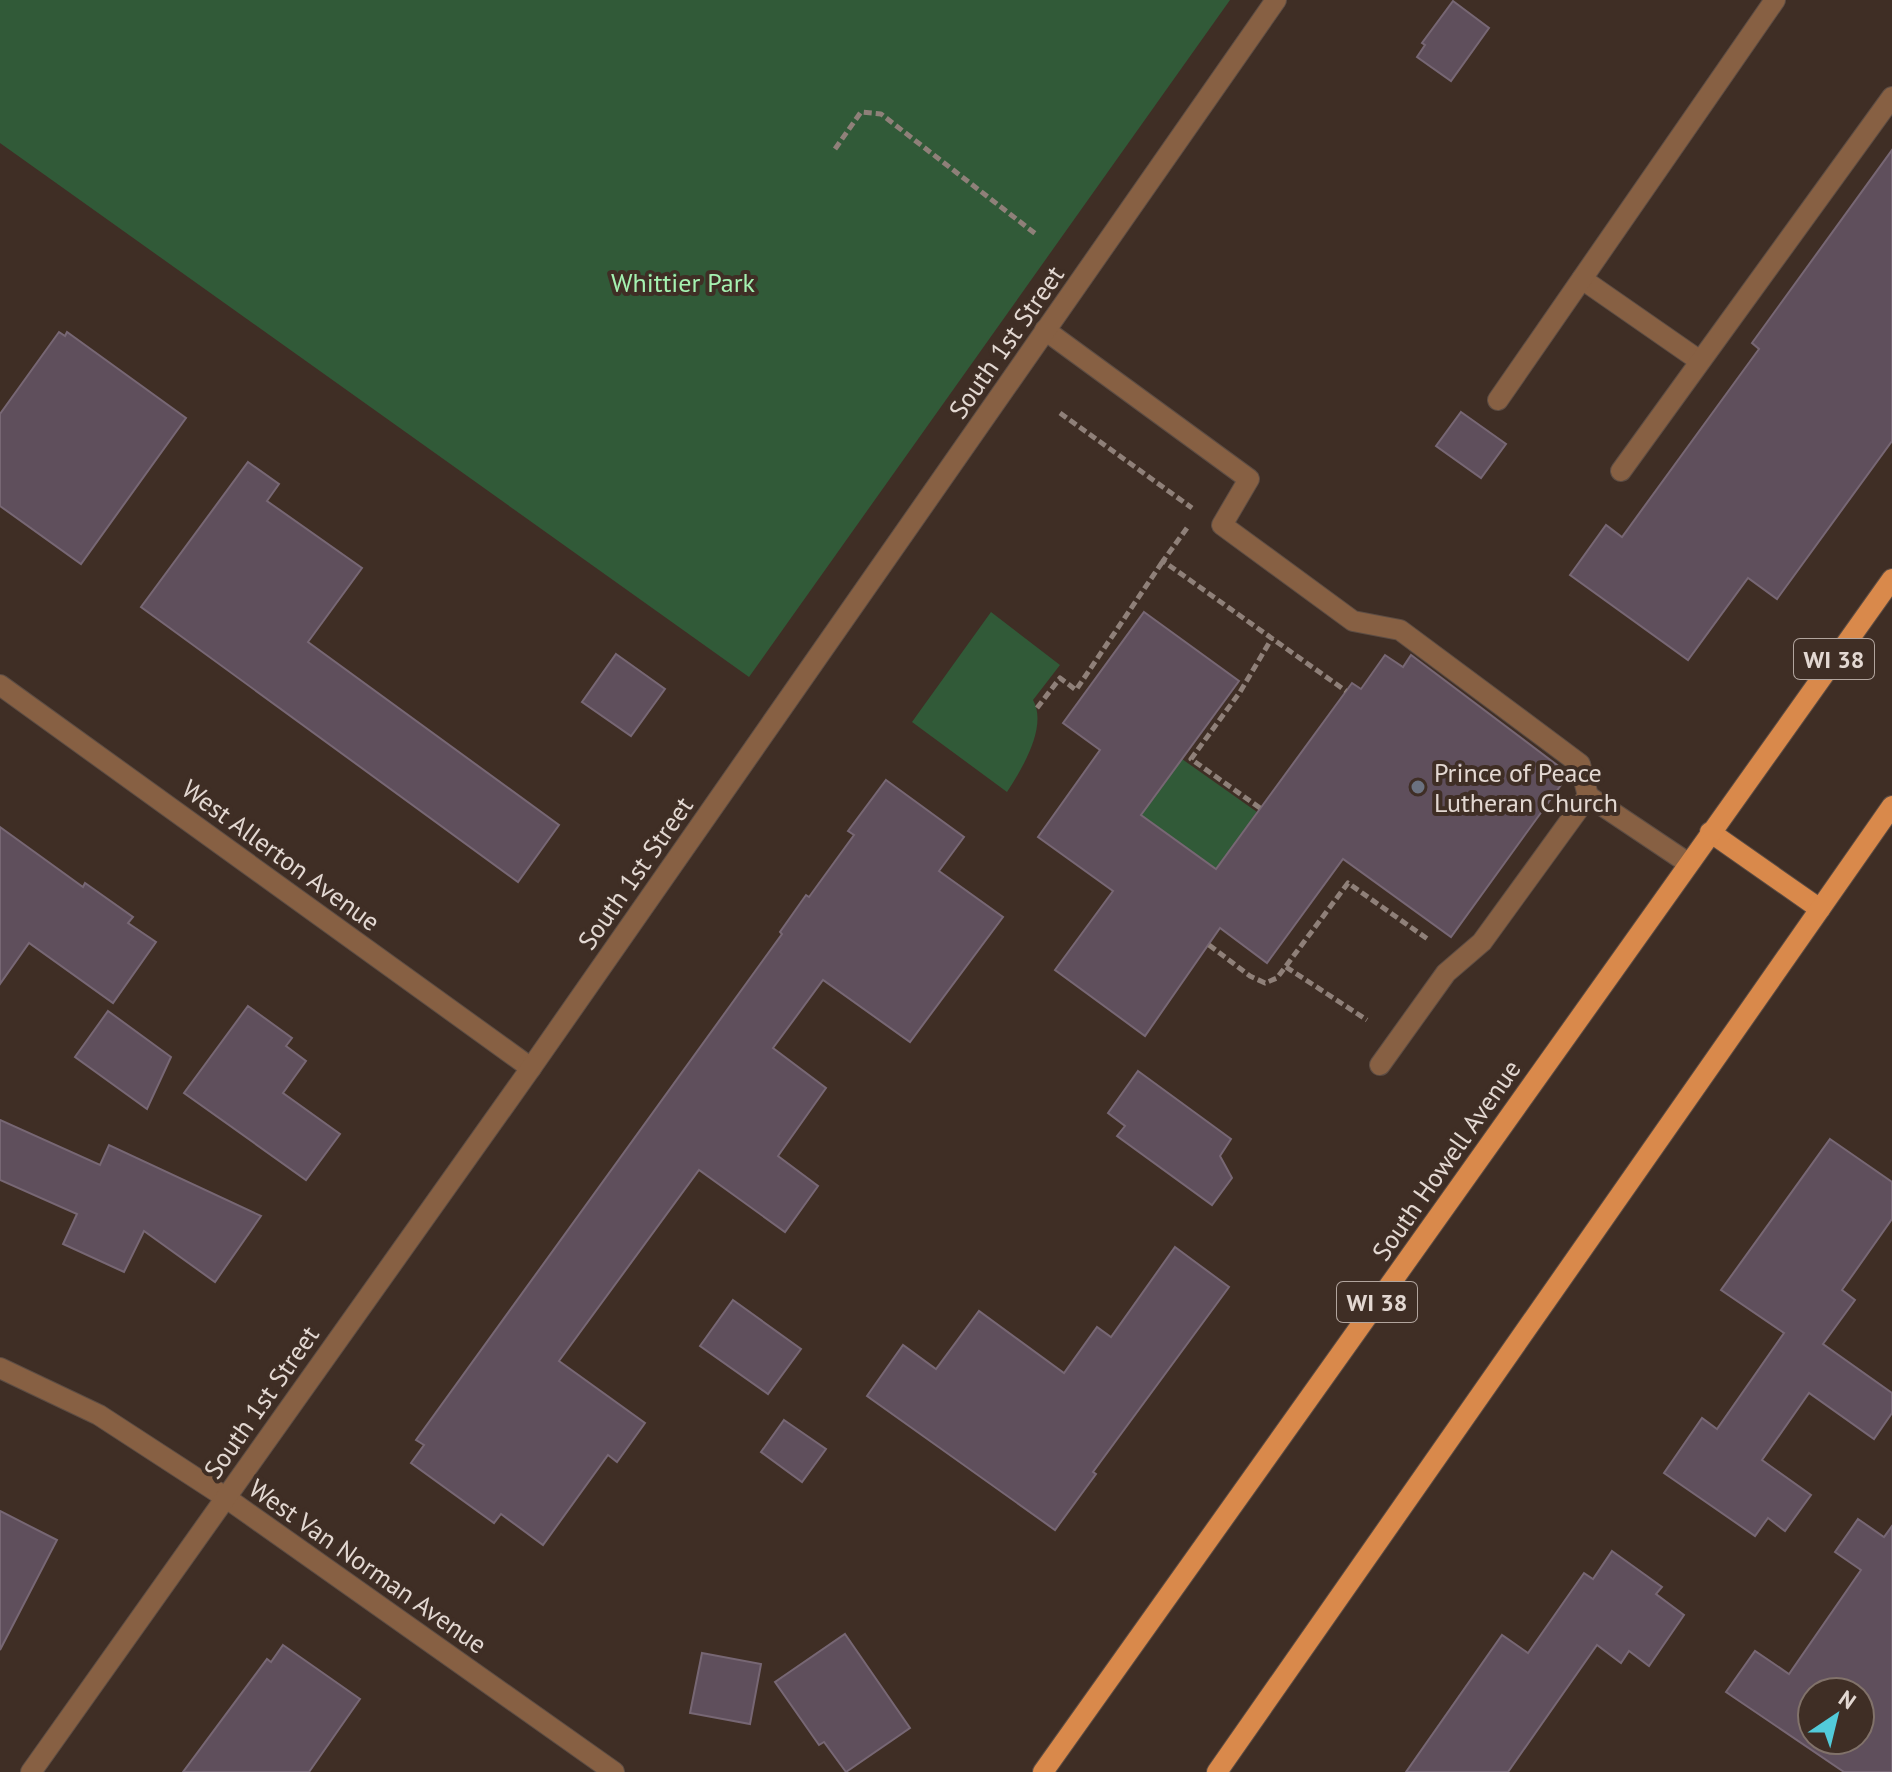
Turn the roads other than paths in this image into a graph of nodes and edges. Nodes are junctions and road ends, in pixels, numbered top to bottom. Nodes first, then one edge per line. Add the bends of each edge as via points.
1 (1276, 0) edge
2 (1775, 0) edge
3 (1892, 97) edge
4 (1582, 279) junction
5 (1045, 330) junction
6 (1700, 361) junction
7 (1498, 400) dead end
8 (1621, 471) dead end
9 (1892, 579) edge
10 (0, 685) edge
11 (1588, 796) junction
12 (1892, 806) edge
13 (1710, 832) junction
14 (1688, 863) junction
15 (1820, 909) junction
16 (1380, 1065) dead end
17 (531, 1068) junction
18 (0, 1368) edge
19 (225, 1497) junction
20 (31, 1772) edge
21 (614, 1772) edge
22 (1043, 1772) edge
23 (1217, 1772) edge

1 - 5 street, South 1st Street
2 - 4 street
3 - 6 street
4 - 6 street
4 - 7 street
5 - 11 street via 1249,479 1222,525 1353,621 1400,630 1580,764
5 - 17 street, South 1st Street
6 - 8 street
9 - 13 main road, South Howell Avenue / WI 38
10 - 17 street, West Allerton Avenue
11 - 14 street
11 - 16 street via 1482,942 1446,973
12 - 15 main road
13 - 14 main road, South Howell Avenue / WI 38
13 - 15 main road
14 - 22 main road, South Howell Avenue / WI 38
15 - 23 main road
17 - 19 street, South 1st Street
18 - 19 street, West Van Norman Avenue via 99,1415
19 - 20 street, South 1st Street
19 - 21 street, West Van Norman Avenue

